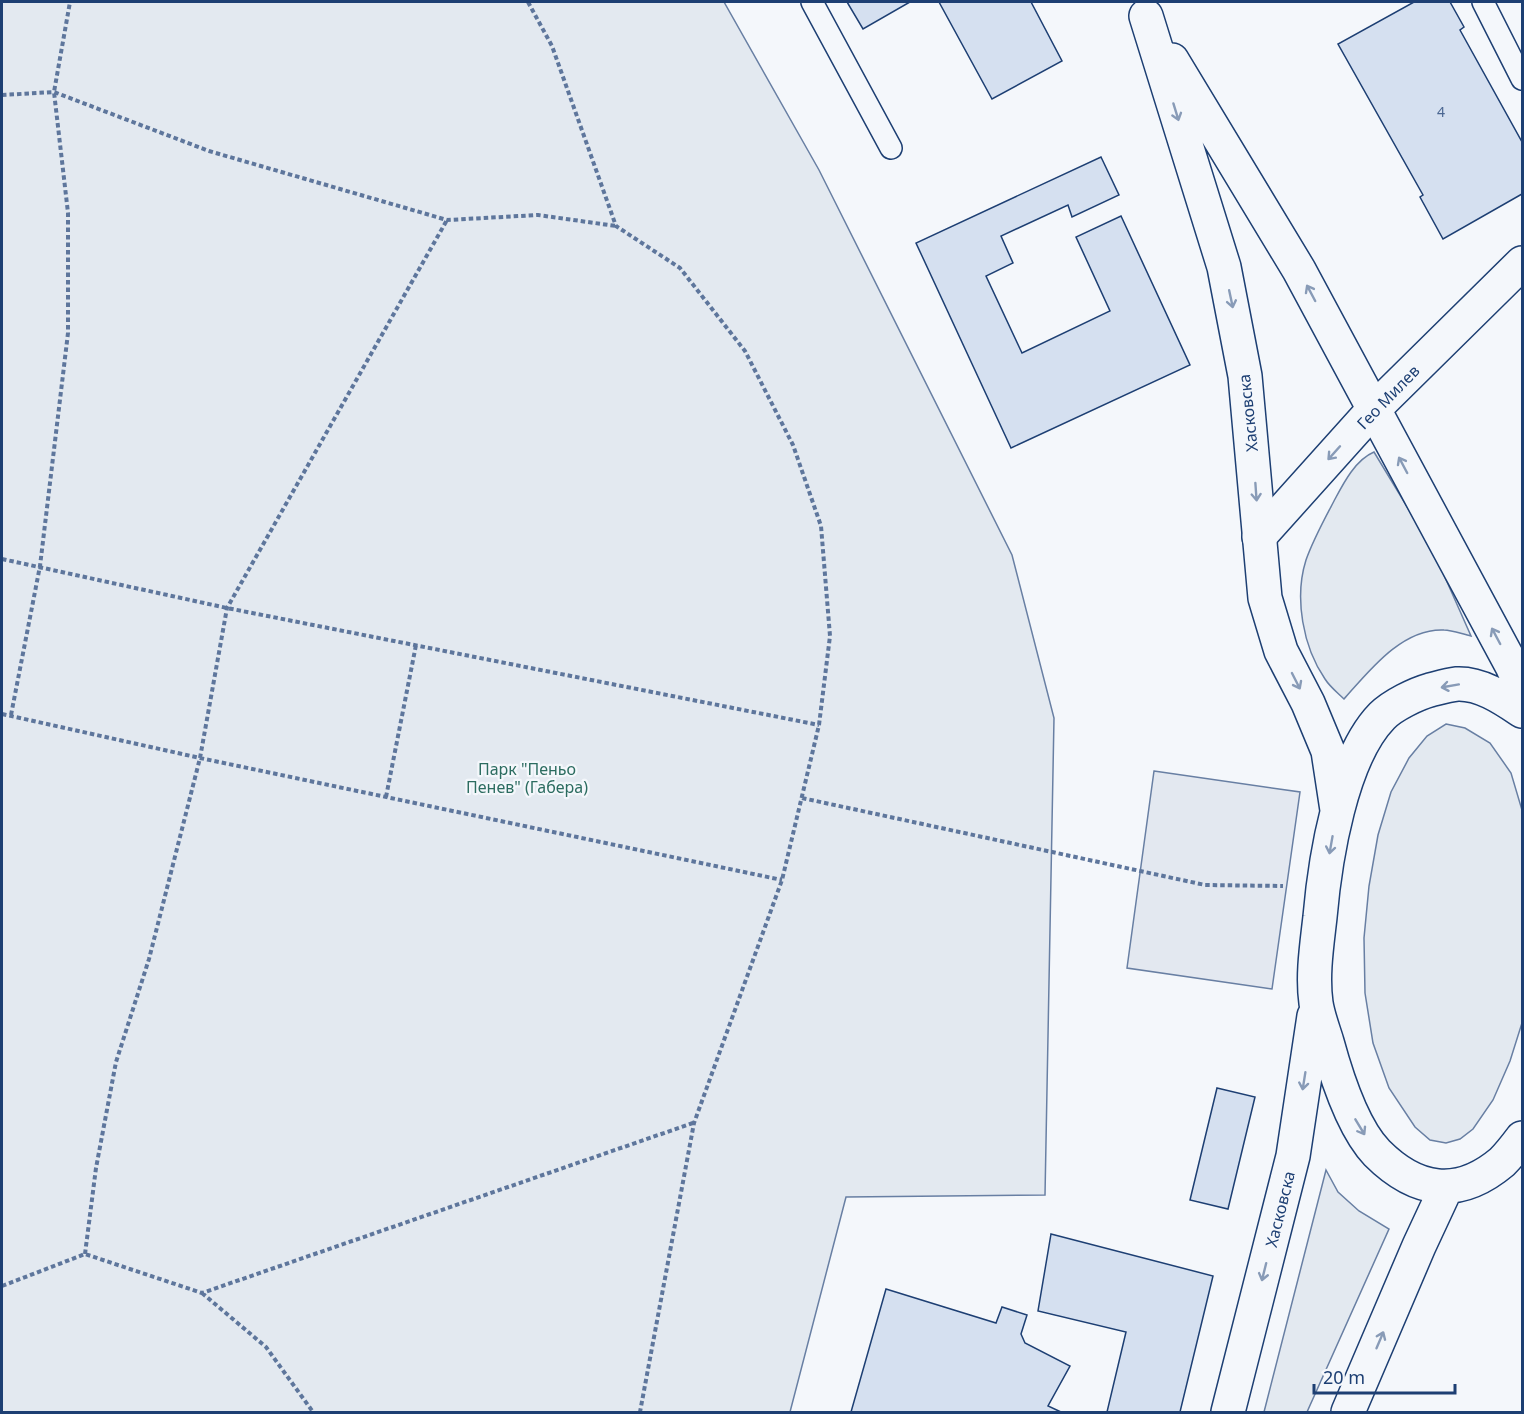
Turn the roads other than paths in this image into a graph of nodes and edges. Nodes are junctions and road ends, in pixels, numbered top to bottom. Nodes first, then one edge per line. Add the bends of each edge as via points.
1 (812, 2) edge
2 (1483, 2) edge
3 (1142, 9) edge
4 (1522, 79) edge
5 (891, 148) dead end
6 (1522, 263) edge
7 (1373, 410) junction
8 (1259, 537) junction
9 (1522, 688) edge
10 (1522, 711) edge
11 (1337, 810) junction
12 (1316, 1003) junction
13 (1522, 1138) edge
14 (1446, 1188) junction
15 (1228, 1413) edge
16 (1348, 1413) edge

1 - 5 lane
2 - 4 lane
7 -> 3 main road, Хасковска via 1299,270
3 -> 8 main road, Хасковска via 1224,267 1245,375
6 - 7 main road, Гео Милев
7 -> 8 main road, Гео Милев
9 -> 7 main road, Хасковска
8 -> 11 main road, Хасковска via 1265,598 1281,651 1328,751
10 -> 11 main road via 1493,692 1457,684 1418,693 1383,715 1359,749
11 -> 12 main road via 1323,887
12 -> 14 main road via 1335,1074 1376,1152 1424,1185
12 -> 15 main road, Хасковска via 1293,1156
13 - 14 main road via 1502,1162 1475,1180
16 -> 14 main road

